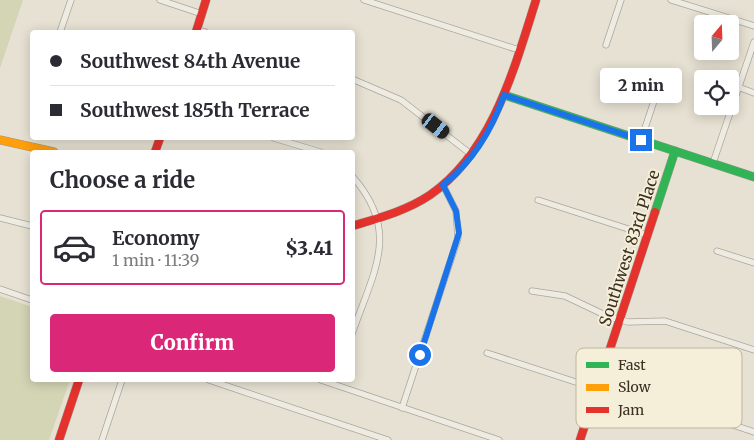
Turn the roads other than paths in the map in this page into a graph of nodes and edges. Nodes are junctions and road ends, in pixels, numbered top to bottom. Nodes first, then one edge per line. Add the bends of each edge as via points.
1 (71, 0) edge
2 (160, 0) edge
3 (206, 0) edge
4 (364, 0) edge
5 (536, 0) edge
6 (621, 0) edge
7 (671, 0) edge
8 (202, 14) junction
9 (754, 26) edge
10 (61, 30) edge
11 (196, 30) edge
12 (754, 42) edge
13 (606, 45) dead end
14 (519, 50) junction
15 (355, 81) edge
16 (653, 82) dead end
17 (739, 85) edge
18 (739, 88) edge
19 (754, 93) edge
20 (504, 95) junction
21 (729, 115) edge
22 (0, 140) edge
23 (281, 140) edge
24 (641, 140) junction
25 (45, 150) edge
26 (313, 150) edge
27 (676, 151) junction
28 (472, 155) junction
29 (713, 163) junction
30 (754, 177) edge
31 (355, 180) edge
32 (443, 185) junction
33 (538, 200) dead end
34 (0, 218) edge
35 (378, 219) junction
36 (355, 225) edge
37 (30, 226) edge
38 (648, 235) junction
39 (717, 251) dead end
40 (754, 263) edge
41 (0, 289) edge
42 (532, 291) dead end
43 (30, 299) edge
44 (619, 320) junction
45 (355, 325) edge
46 (610, 348) edge
47 (754, 350) edge
48 (487, 353) dead end
49 (79, 382) edge
50 (121, 382) edge
51 (215, 382) edge
52 (336, 382) edge
53 (576, 382) edge
54 (402, 408) junction
55 (584, 428) edge
56 (742, 428) edge
57 (754, 432) edge
58 (372, 437) edge
59 (59, 440) edge
60 (102, 440) edge
61 (388, 440) edge
62 (499, 440) edge
63 (580, 440) edge

1 - 10 street
2 - 8 street
3 - 8 street
4 - 14 street
5 - 14 street
6 - 13 street
7 - 9 street
8 - 11 street
12 - 17 street
14 - 20 street
15 - 28 street via 401,100
16 - 24 street via 654,101
18 - 19 street
20 - 24 street
20 - 28 street via 494,120
21 - 29 street
22 - 25 street
23 - 26 street
24 - 27 street
27 - 29 street
27 - 38 street, Southwest 83rd Place
28 - 32 street
29 - 30 street
31 - 35 street via 371,201
32 - 35 street via 412,205
32 - 54 street via 456,211 458,238
33 - 38 street
34 - 37 street
35 - 36 street
35 - 45 street via 380,249
38 - 44 street, Southwest 83rd Place
39 - 40 street
41 - 43 street
42 - 44 street via 565,296
44 - 46 street, Southwest 83rd Place
44 - 47 street via 639,324 665,321
48 - 53 street
49 - 59 street
50 - 60 street
51 - 58 street
52 - 54 street
54 - 62 street
55 - 63 street, Southwest 83rd Place
56 - 57 street
58 - 61 street

